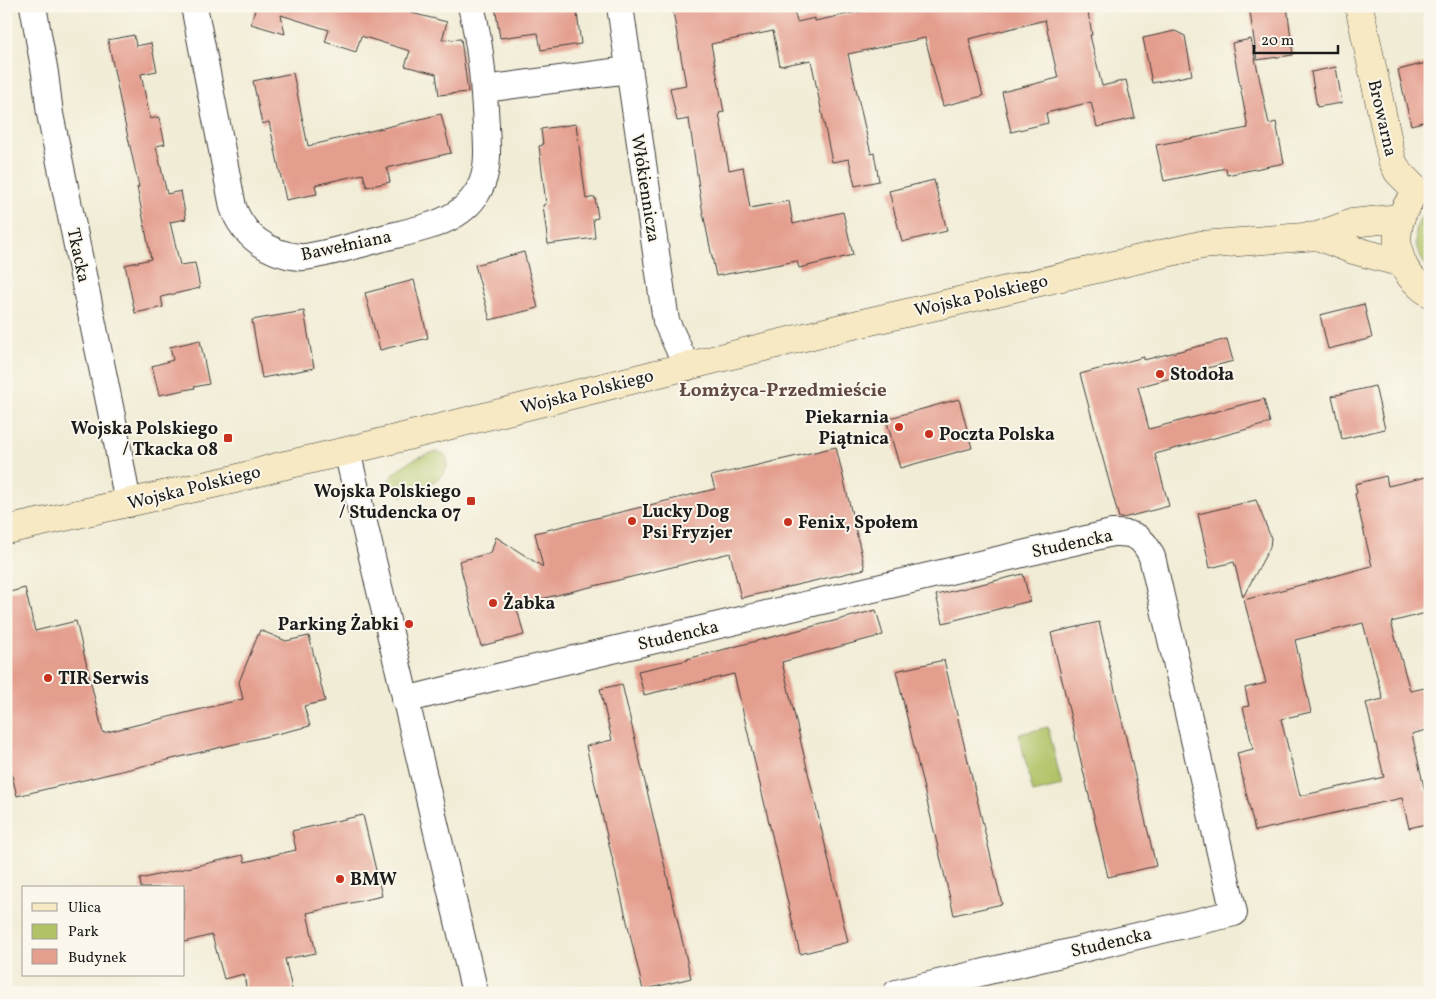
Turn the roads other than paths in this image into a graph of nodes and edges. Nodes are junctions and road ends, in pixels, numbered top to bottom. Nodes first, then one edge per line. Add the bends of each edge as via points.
1 (33, 6) edge
2 (194, 6) edge
3 (471, 6) edge
4 (620, 6) edge
5 (1359, 6) edge
6 (628, 70) junction
7 (484, 89) junction
8 (1424, 188) edge
9 (1400, 218) junction
10 (1317, 236) junction
11 (1402, 263) junction
12 (1430, 293) edge
13 (687, 366) junction
14 (347, 451) junction
15 (128, 504) junction
16 (6, 530) edge
17 (405, 700) junction
18 (475, 993) edge
19 (896, 993) edge

1 - 15 street, Tkacka via 51,123
2 - 7 street, Bawełniana via 233,208 248,233 276,252 305,257 455,215 476,196 483,182 487,146
3 - 7 street, Bawełniana
4 - 6 street, Włókiennicza
5 - 8 main road, Browarna via 1392,160 1398,172
6 - 7 street
6 - 13 street, Włókiennicza via 666,321
8 - 9 main road via 1404,208
9 - 10 main road, Wojska Polskiego via 1352,223
9 - 11 main road via 1397,233
10 - 11 main road, Wojska Polskiego
10 - 13 main road, Wojska Polskiego via 1201,245
11 - 12 main road via 1412,279
13 - 14 main road, Wojska Polskiego
14 - 15 main road, Wojska Polskiego
14 - 17 street
15 - 16 main road, Wojska Polskiego
17 - 18 street
17 - 19 street, Studencka via 1112,533 1127,533 1140,539 1152,557 1234,913

